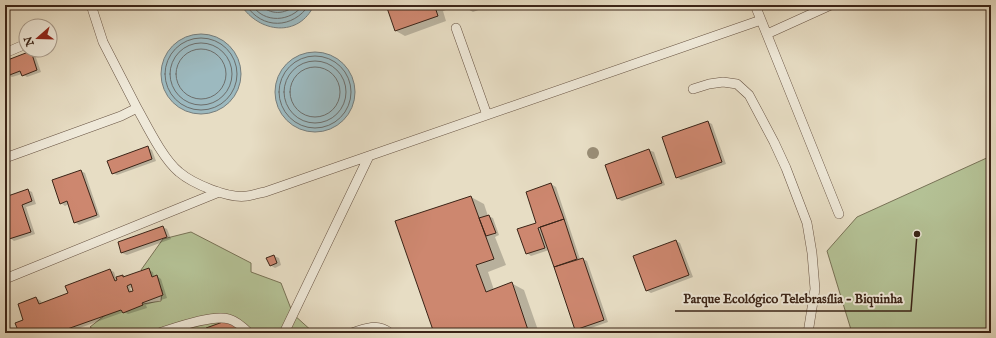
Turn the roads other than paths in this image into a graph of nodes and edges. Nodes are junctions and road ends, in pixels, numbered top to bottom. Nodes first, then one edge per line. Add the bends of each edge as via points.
1 (91, 5) edge
2 (755, 5) edge
3 (831, 5) edge
4 (761, 20) junction
5 (456, 28) dead end
6 (767, 34) junction
7 (18, 47) edge
8 (5, 53) edge
9 (693, 89) dead end
10 (136, 108) junction
11 (487, 115) junction
12 (369, 156) junction
13 (5, 158) edge
14 (219, 192) junction
15 (839, 214) dead end
16 (5, 279) edge
17 (159, 333) edge
18 (249, 333) edge
19 (284, 333) edge
20 (352, 333) edge
21 (390, 333) edge
22 (808, 333) edge

1 - 10 lane via 103,42
2 - 4 lane
3 - 6 lane
4 - 6 lane
4 - 11 lane
5 - 11 lane
6 - 15 lane
7 - 8 lane
9 - 22 lane via 723,82 737,84 749,95 780,155 807,223 812,253 814,289
10 - 13 lane
10 - 14 lane via 165,156 178,172 202,187
11 - 12 lane
12 - 14 lane via 265,192 246,196
12 - 19 lane
14 - 16 lane
17 - 18 lane via 202,321 227,318 237,322
20 - 21 lane via 380,327

